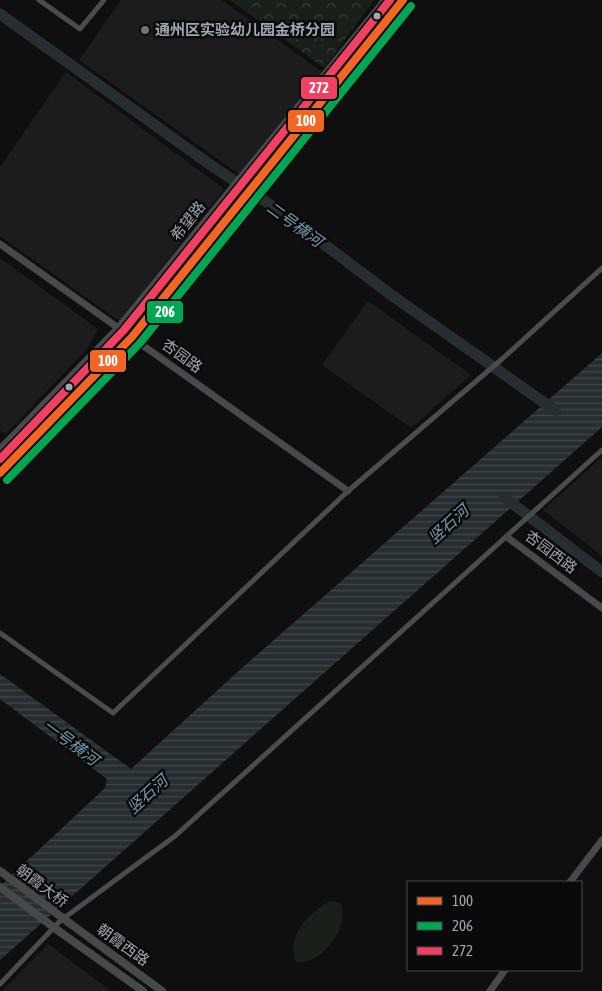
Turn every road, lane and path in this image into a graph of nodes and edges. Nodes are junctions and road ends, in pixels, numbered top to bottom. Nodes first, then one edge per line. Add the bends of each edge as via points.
1 (39, 0) edge
2 (104, 0) edge
3 (385, 0) edge
4 (403, 0) edge
5 (0, 244) edge
6 (602, 268) edge
7 (118, 328) junction
8 (132, 337) junction
9 (0, 449) edge
10 (602, 450) edge
11 (0, 473) edge
12 (348, 491) junction
13 (507, 537) junction
14 (602, 608) edge
15 (0, 633) edge
16 (602, 840) edge
17 (0, 871) edge
18 (571, 881) edge
19 (0, 886) edge
20 (68, 922) joint
21 (60, 932) joint
22 (504, 971) edge
23 (0, 984) edge
24 (143, 991) edge
25 (162, 991) edge
26 (490, 991) edge

1 - 2 street via 80,29
3 - 7 main road, 希望路
4 - 8 main road, 希望路
5 - 7 main road, 杏园路
6 - 12 street
7 - 8 main road, 杏园路
7 - 9 main road, 希望路
8 - 11 main road, 希望路
8 - 12 main road, 杏园路
10 - 13 street
12 - 15 street via 113,713
13 - 14 main road, 杏园西路
13 - 23 street via 175,836 60,921
16 - 18 main road
17 - 20 main road, 朝霞大桥, bridge
19 - 21 main road, 朝霞大桥, bridge
20 - 25 main road, 朝霞西路
21 - 24 main road, 朝霞西路
22 - 26 main road

